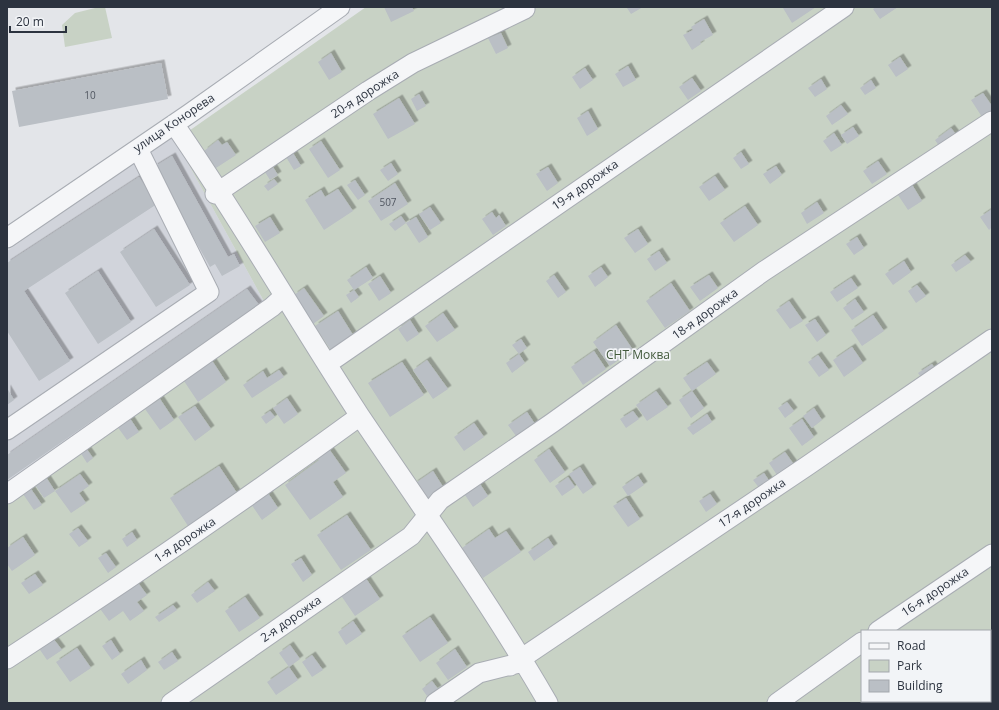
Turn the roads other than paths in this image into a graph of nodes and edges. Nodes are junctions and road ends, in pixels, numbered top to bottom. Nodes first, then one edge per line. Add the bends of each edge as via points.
1 (340, 7) edge
2 (844, 7) edge
3 (525, 9) dead end
4 (992, 121) edge
5 (174, 124) junction
6 (138, 149) junction
7 (218, 192) junction
8 (7, 238) edge
9 (284, 296) junction
10 (992, 339) edge
11 (327, 364) junction
12 (360, 416) junction
13 (7, 430) edge
14 (7, 494) edge
15 (428, 515) junction
16 (411, 536) joint
17 (992, 554) edge
18 (879, 630) edge
19 (861, 643) edge
20 (7, 659) edge
21 (519, 662) junction
22 (172, 703) edge
23 (435, 703) edge
24 (548, 703) edge
25 (777, 703) edge

1 - 5 street, улица Конорева
2 - 11 street, 19-я дорожка
3 - 7 street, 20-я дорожка via 413,63
4 - 15 street, 18-я дорожка via 764,271 440,500
5 - 6 street, улица Конорева
5 - 7 street
6 - 8 street, улица Конорева
6 - 13 street via 209,292
7 - 9 street
9 - 11 street
9 - 14 street
10 - 21 street, 17-я дорожка
11 - 12 street
12 - 15 street
12 - 20 street, 1-я дорожка via 192,536
15 - 16 street, 18-я дорожка
15 - 21 street
16 - 22 street, 2-я дорожка
17 - 18 street, 16-я дорожка
19 - 25 street
21 - 23 street via 479,673
21 - 24 street

